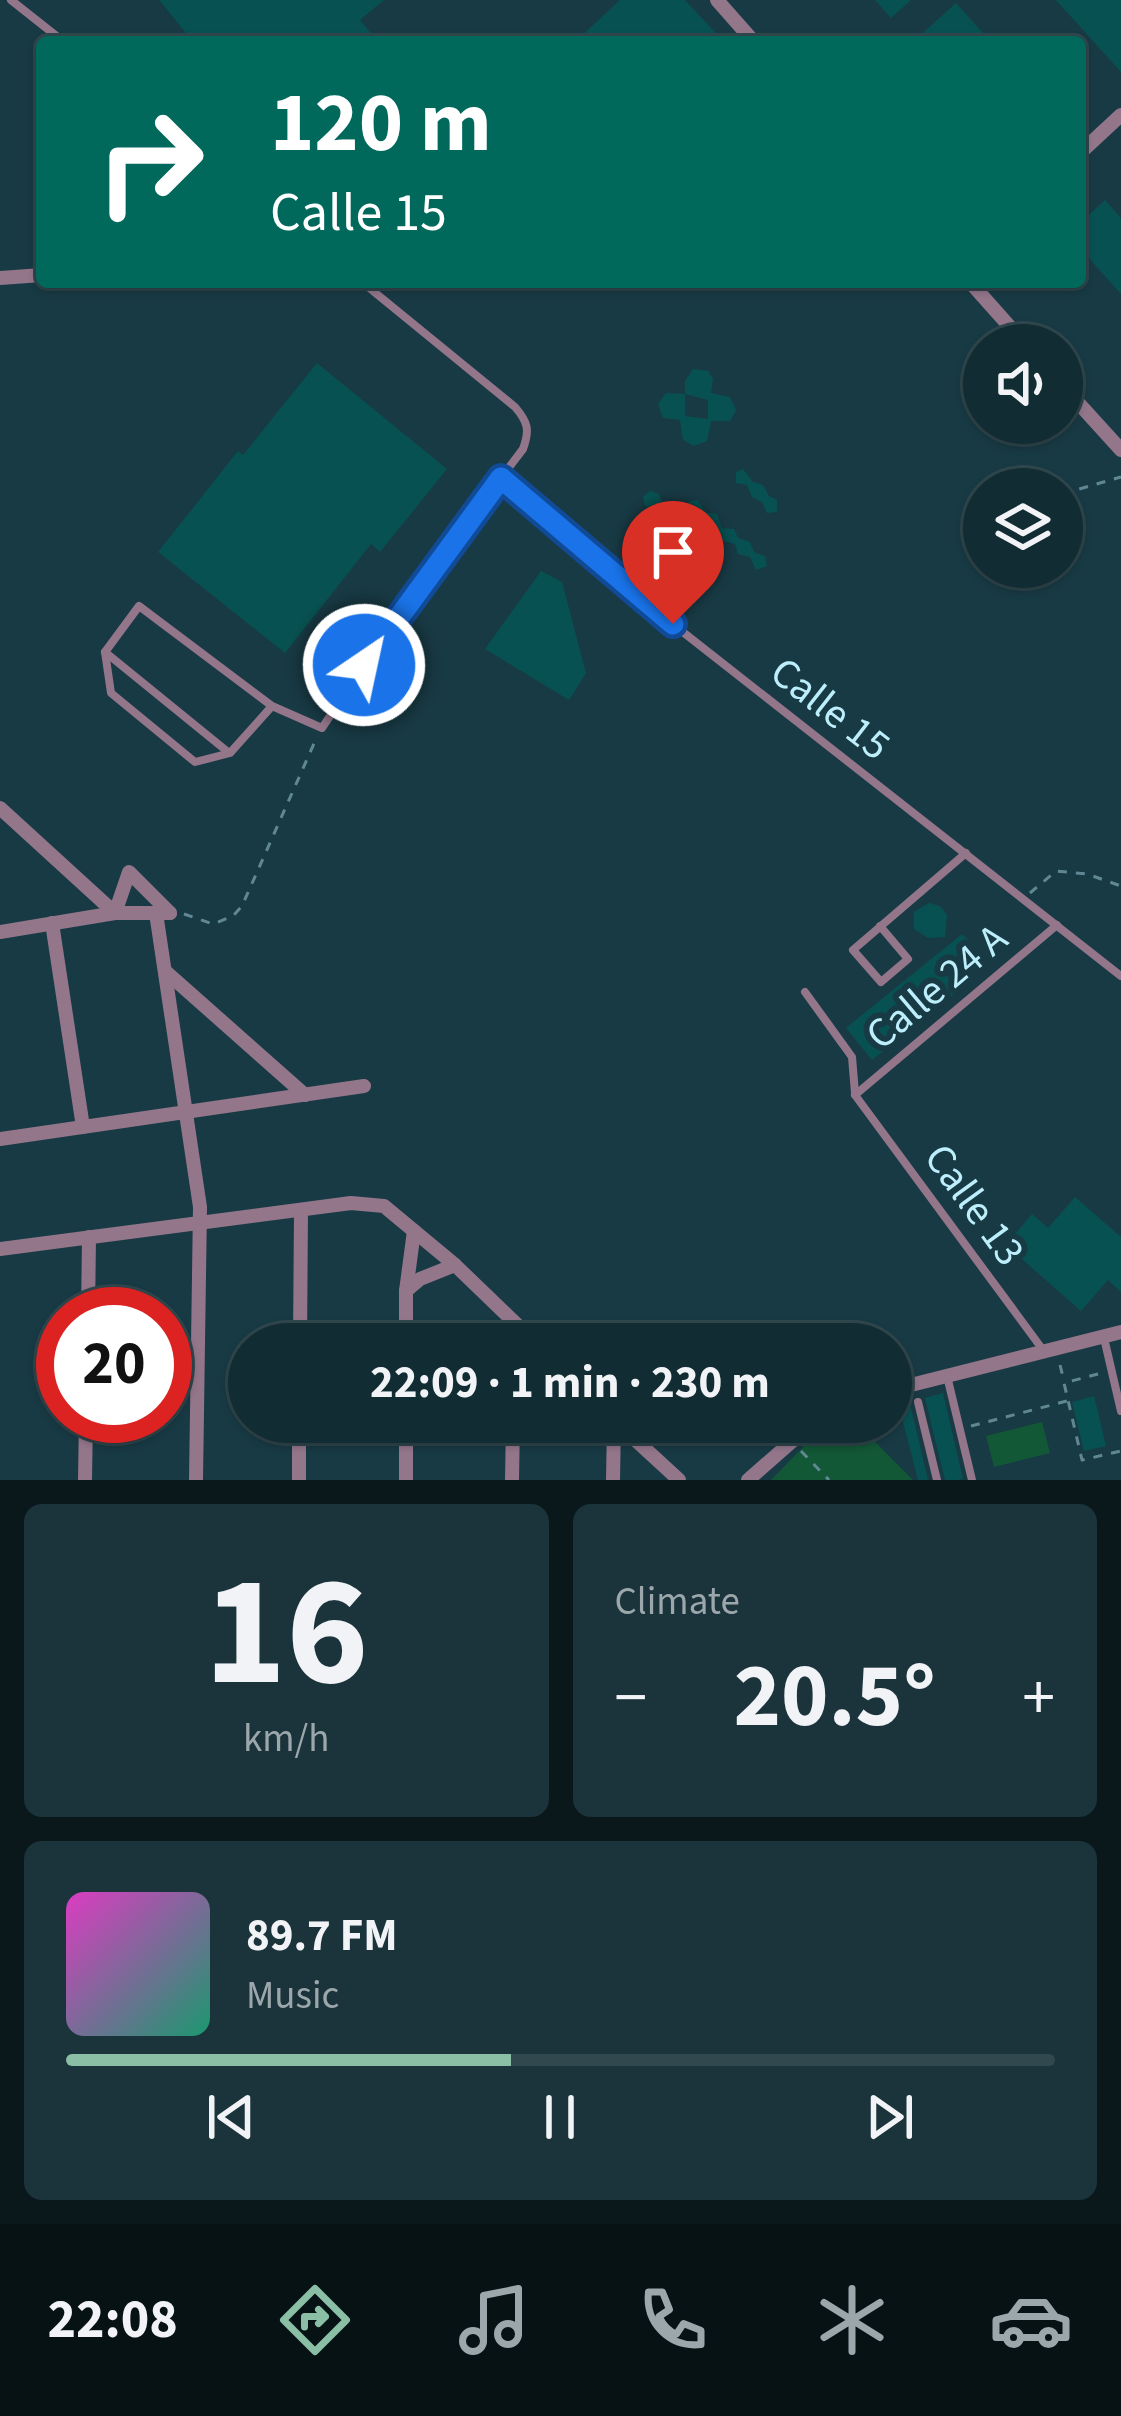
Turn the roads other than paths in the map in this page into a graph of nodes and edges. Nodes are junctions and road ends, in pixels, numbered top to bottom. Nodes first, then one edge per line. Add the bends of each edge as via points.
1 (11, 0) edge
2 (717, 0) edge
3 (56, 36) edge
4 (749, 36) edge
5 (1121, 116) edge
6 (1086, 148) edge
7 (36, 275) edge
8 (0, 278) edge
9 (369, 288) edge
10 (975, 288) edge
11 (1007, 324) edge
12 (1083, 408) edge
13 (1121, 450) edge
14 (501, 478) junction
15 (105, 652) junction
16 (272, 706) junction
17 (230, 753) junction
18 (0, 808) edge
19 (966, 853) junction
20 (115, 913) junction
21 (163, 913) junction
22 (52, 923) junction
23 (1058, 925) junction
24 (880, 926) junction
25 (0, 932) edge
26 (165, 971) junction
27 (1121, 976) edge
28 (806, 992) dead end
29 (364, 1086) dead end
30 (305, 1094) junction
31 (855, 1095) junction
32 (185, 1112) junction
33 (83, 1127) junction
34 (0, 1139) edge
35 (301, 1210) junction
36 (198, 1223) junction
37 (414, 1231) junction
38 (89, 1238) junction
39 (0, 1249) edge
40 (454, 1265) junction
41 (88, 1287) edge
42 (406, 1291) junction
43 (515, 1322) edge
44 (300, 1323) edge
45 (406, 1323) edge
46 (1121, 1332) edge
47 (1104, 1337) junction
48 (1044, 1351) junction
49 (947, 1376) junction
50 (912, 1385) edge
51 (918, 1402) dead end
52 (1121, 1411) edge
53 (86, 1443) edge
54 (299, 1443) edge
55 (406, 1443) edge
56 (513, 1443) edge
57 (614, 1443) edge
58 (639, 1443) edge
59 (788, 1443) edge
60 (86, 1480) edge
61 (196, 1480) edge
62 (298, 1480) edge
63 (406, 1480) edge
64 (512, 1480) edge
65 (613, 1480) edge
66 (680, 1480) edge
67 (748, 1480) edge
68 (937, 1480) edge
69 (972, 1480) edge

1 - 3 lane
2 - 4 street
5 - 6 street
7 - 8 street
9 - 14 lane via 526,420 523,449
10 - 11 street
12 - 13 street
14 - 16 lane via 322,728
14 - 19 lane, Calle 15 via 637,596
15 - 16 lane via 139,607
15 - 17 lane
15 - 17 lane via 110,693 196,762
16 - 17 lane
18 - 20 street
19 - 23 lane, Calle 15
19 - 24 lane
20 - 21 street
20 - 21 street via 130,872
20 - 22 street
21 - 26 street
22 - 25 street
22 - 33 street
23 - 27 lane, Calle 15
23 - 31 lane, Calle 24 A
24 - 24 lane via 853,950 881,982 908,959
26 - 30 street
26 - 32 street
28 - 31 lane via 852,1057
29 - 30 street
30 - 32 street
31 - 48 lane, Calle 13
32 - 33 street
32 - 36 street
33 - 34 street
35 - 36 street
35 - 37 street via 384,1206
35 - 44 street
36 - 38 street
36 - 61 street
37 - 40 street
37 - 42 street
38 - 39 street
38 - 41 street
40 - 42 street
40 - 43 street
42 - 45 street
46 - 47 street
47 - 48 street
47 - 52 lane
48 - 49 street
49 - 50 street
49 - 69 lane
51 - 68 lane
53 - 60 street
54 - 62 street
55 - 63 street
56 - 64 street
57 - 65 street
58 - 66 street
59 - 67 street

